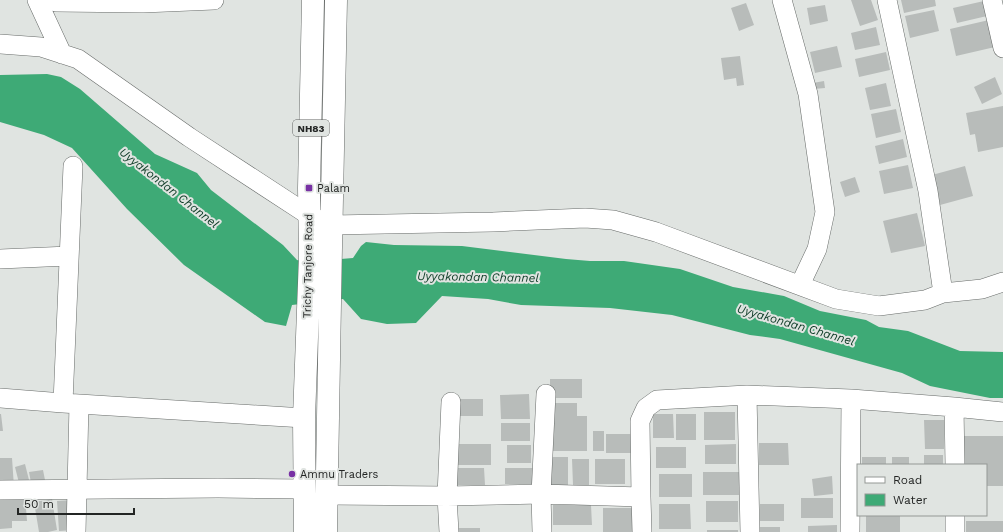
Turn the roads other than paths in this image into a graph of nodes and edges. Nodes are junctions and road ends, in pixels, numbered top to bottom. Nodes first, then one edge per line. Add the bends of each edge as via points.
1 (37, 0) edge
2 (51, 0) edge
3 (214, 0) edge
4 (313, 0) edge
5 (336, 0) edge
6 (782, 0) edge
7 (887, 0) edge
8 (992, 0) edge
9 (142, 2) edge
10 (0, 44) edge
11 (1003, 48) edge
12 (62, 54) junction
13 (73, 166) dead end
14 (310, 216) junction
15 (332, 225) junction
16 (69, 256) junction
17 (0, 259) edge
18 (1003, 282) edge
19 (800, 285) junction
20 (942, 294) junction
21 (546, 394) dead end
22 (747, 395) junction
23 (0, 398) edge
24 (851, 399) junction
25 (451, 402) dead end
26 (71, 403) junction
27 (954, 406) junction
28 (1003, 412) edge
29 (304, 418) junction
30 (955, 464) edge
31 (76, 489) junction
32 (304, 489) junction
33 (0, 490) edge
34 (541, 494) junction
35 (327, 495) junction
36 (447, 496) junction
37 (641, 497) junction
38 (955, 516) edge
39 (76, 532) edge
40 (305, 532) edge
41 (326, 532) edge
42 (449, 532) edge
43 (542, 532) edge
44 (642, 532) edge
45 (750, 532) edge
46 (850, 532) edge
47 (955, 532) edge

1 - 12 street
2 - 9 street
3 - 9 street
4 - 14 highway, Trichy Tanjore Road / NH83
5 - 15 highway, Trichy Tanjore Road / NH83
6 - 19 street via 808,94 825,212 817,249
7 - 20 street via 928,191
8 - 11 street
10 - 12 street via 41,47
12 - 14 street via 78,59 189,138
13 - 16 street
14 - 15 street
14 - 29 highway, Trichy Tanjore Road / NH83
15 - 19 street via 584,218 613,220 656,232
15 - 35 highway, Trichy Tanjore Road / NH83
16 - 17 street
16 - 26 street
18 - 20 street via 982,289
19 - 20 street via 836,299 879,306 925,300
21 - 34 street
22 - 24 street
22 - 37 street via 658,400 646,408 640,421
22 - 45 street
23 - 26 street
24 - 27 street
24 - 46 street
25 - 36 street
26 - 29 street
26 - 31 street
27 - 28 street
27 - 30 street
29 - 32 highway, Trichy Tanjore Road / NH83
31 - 32 street
31 - 33 street
31 - 39 street
32 - 40 highway, Trichy Tanjore Road / NH83
34 - 36 street
34 - 37 street
34 - 43 street
35 - 36 street
35 - 41 highway, Trichy Tanjore Road / NH83
36 - 42 street
37 - 44 street
38 - 47 street

